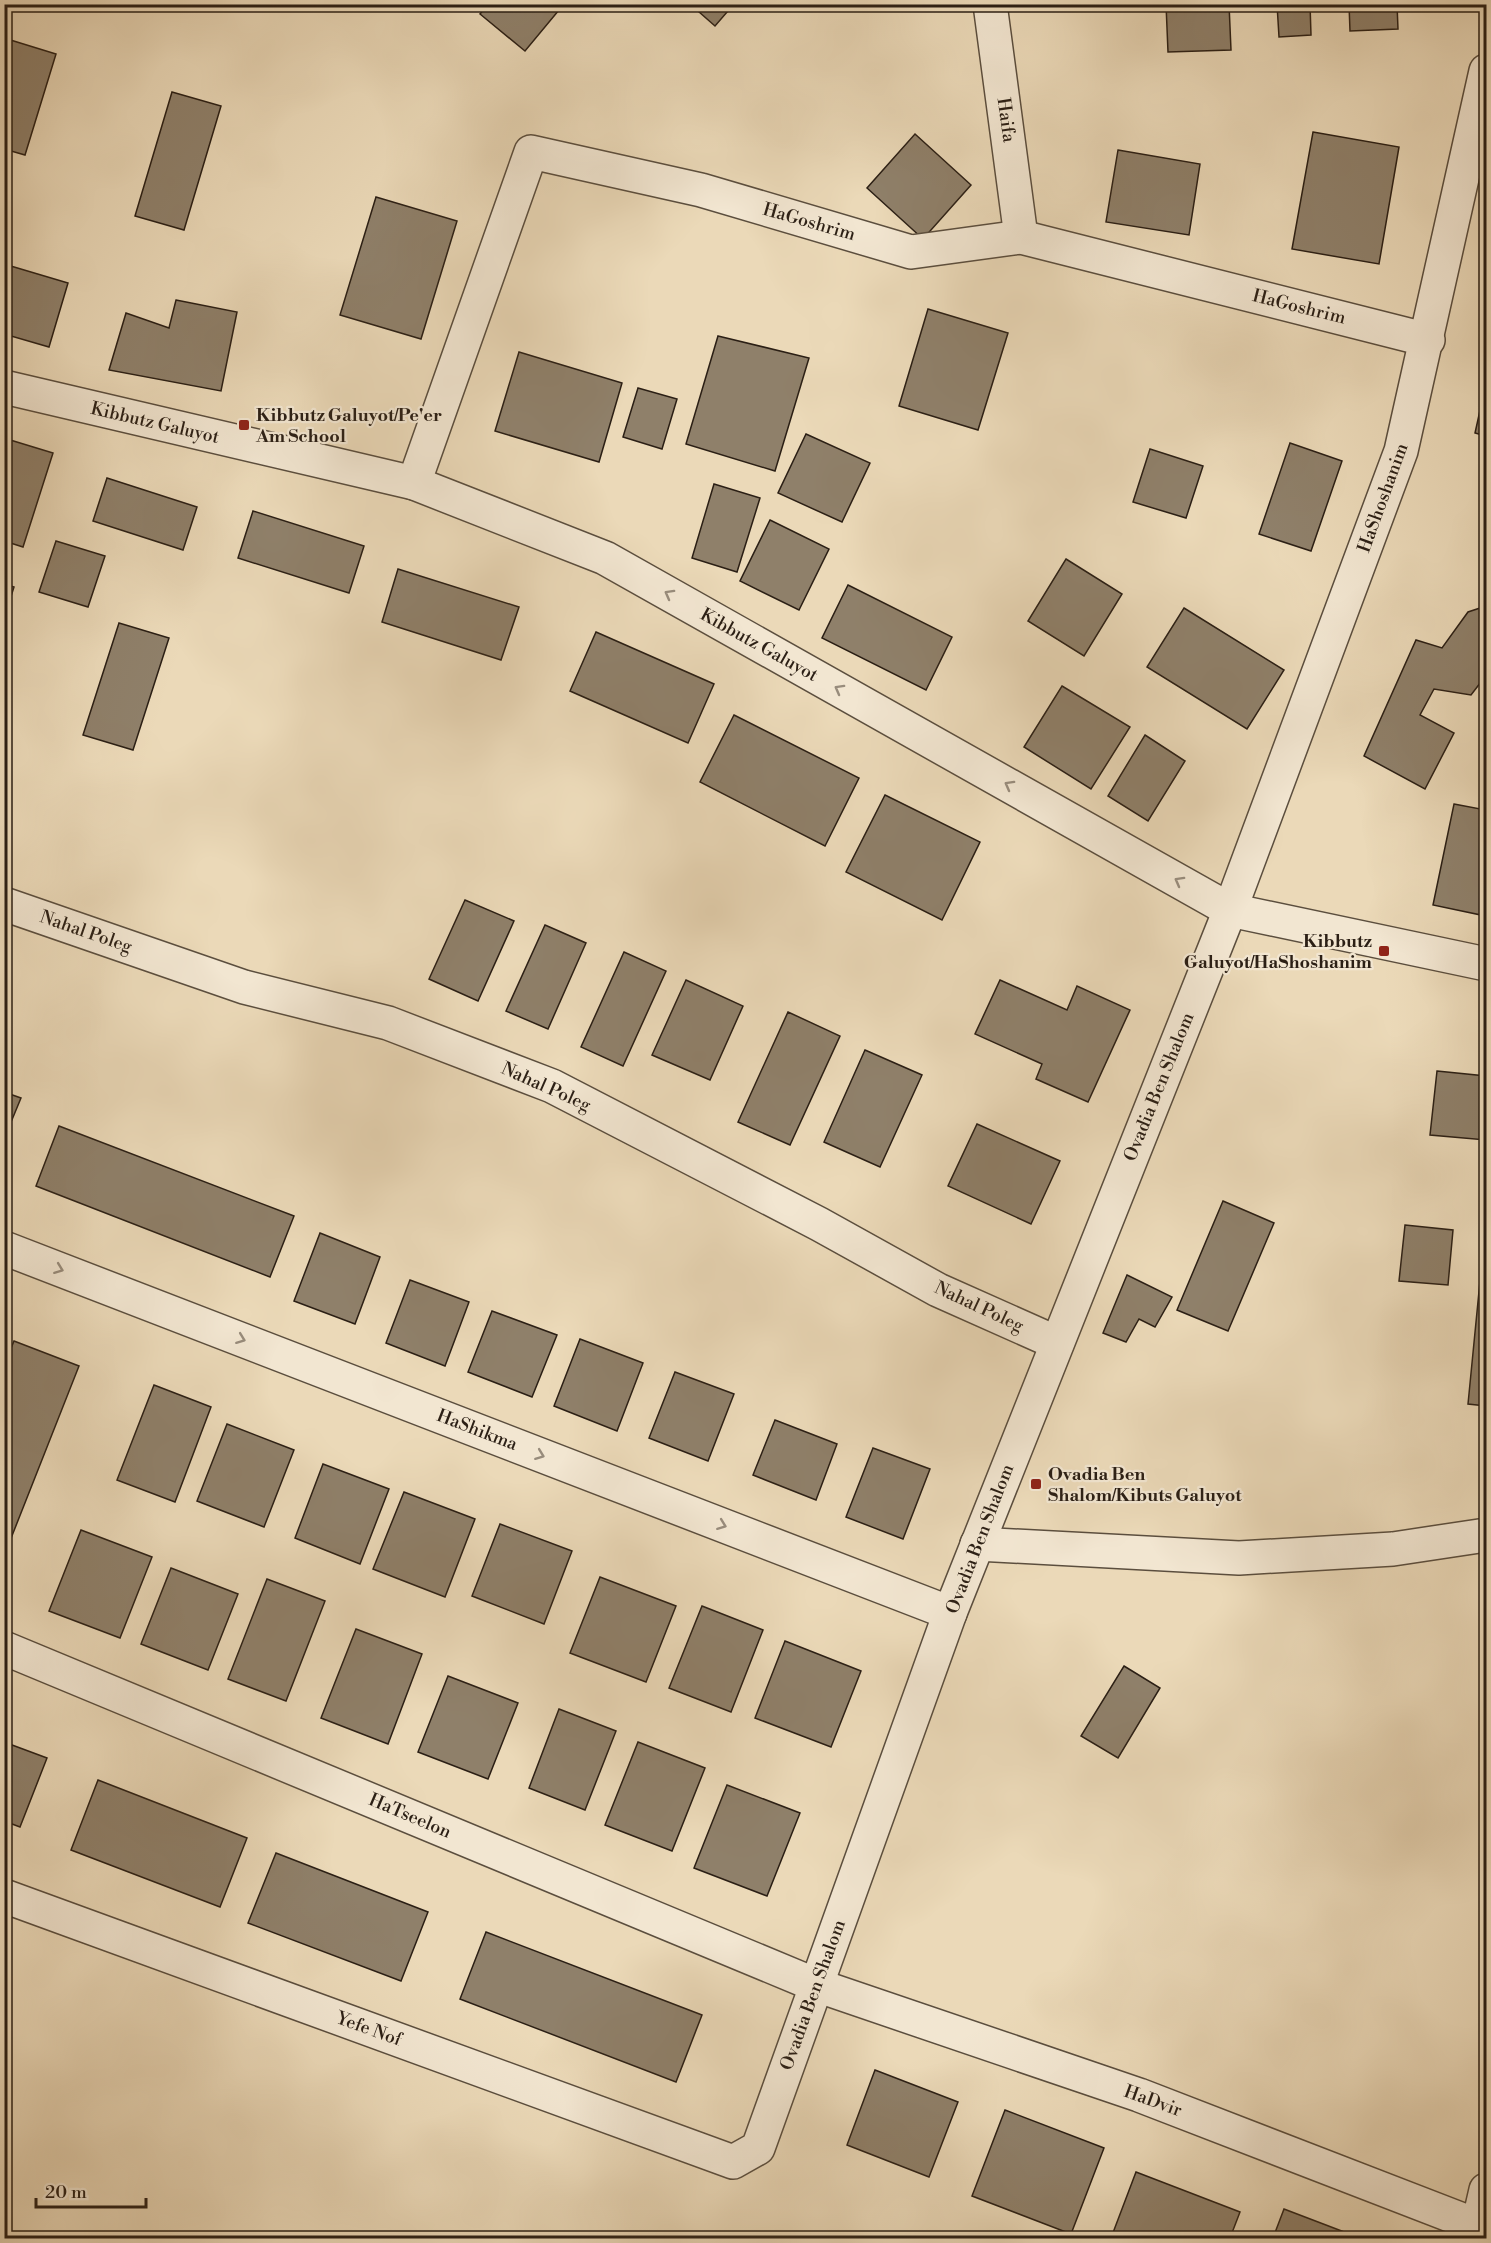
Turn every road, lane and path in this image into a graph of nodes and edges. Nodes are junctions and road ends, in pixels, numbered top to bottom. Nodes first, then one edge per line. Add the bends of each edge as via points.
1 (990, 4) edge
2 (1486, 71) edge
3 (1021, 237) junction
4 (1428, 340) junction
5 (4, 387) edge
6 (414, 483) junction
7 (4, 904) edge
8 (1230, 910) junction
9 (1486, 964) edge
10 (4, 1248) edge
11 (1057, 1343) junction
12 (1486, 1535) edge
13 (978, 1544) junction
14 (950, 1613) junction
15 (4, 1648) edge
16 (4, 1896) edge
17 (816, 1985) junction
18 (734, 2162) joint
19 (1486, 2190) edge
20 (1482, 2227) edge

1 - 3 street, Haifa
2 - 4 street, HaShoshanim
3 - 4 street, HaGoshrim
3 - 6 street, HaGoshrim via 911,252 701,190 531,152
4 - 8 street, HaShoshanim via 1401,451
5 - 6 street, Kibbutz Galuyot
8 -> 6 street, Kibbutz Galuyot via 605,558
7 - 11 street, Nahal Poleg via 244,987 388,1023 552,1086 939,1290
8 - 9 street, Kibbutz Galuyot
8 - 11 street, Ovadia Ben Shalom
10 -> 14 street, HaShikma
11 - 13 street, Ovadia Ben Shalom
12 - 13 street via 1393,1549 1239,1558
13 - 14 street, Ovadia Ben Shalom
14 - 17 street, Ovadia Ben Shalom
15 - 17 street, HaTseelon
16 - 18 street, Yefe Nof
17 - 18 street, Ovadia Ben Shalom via 758,2148
17 - 20 street, HaDvir via 1138,2095
19 - 20 street

